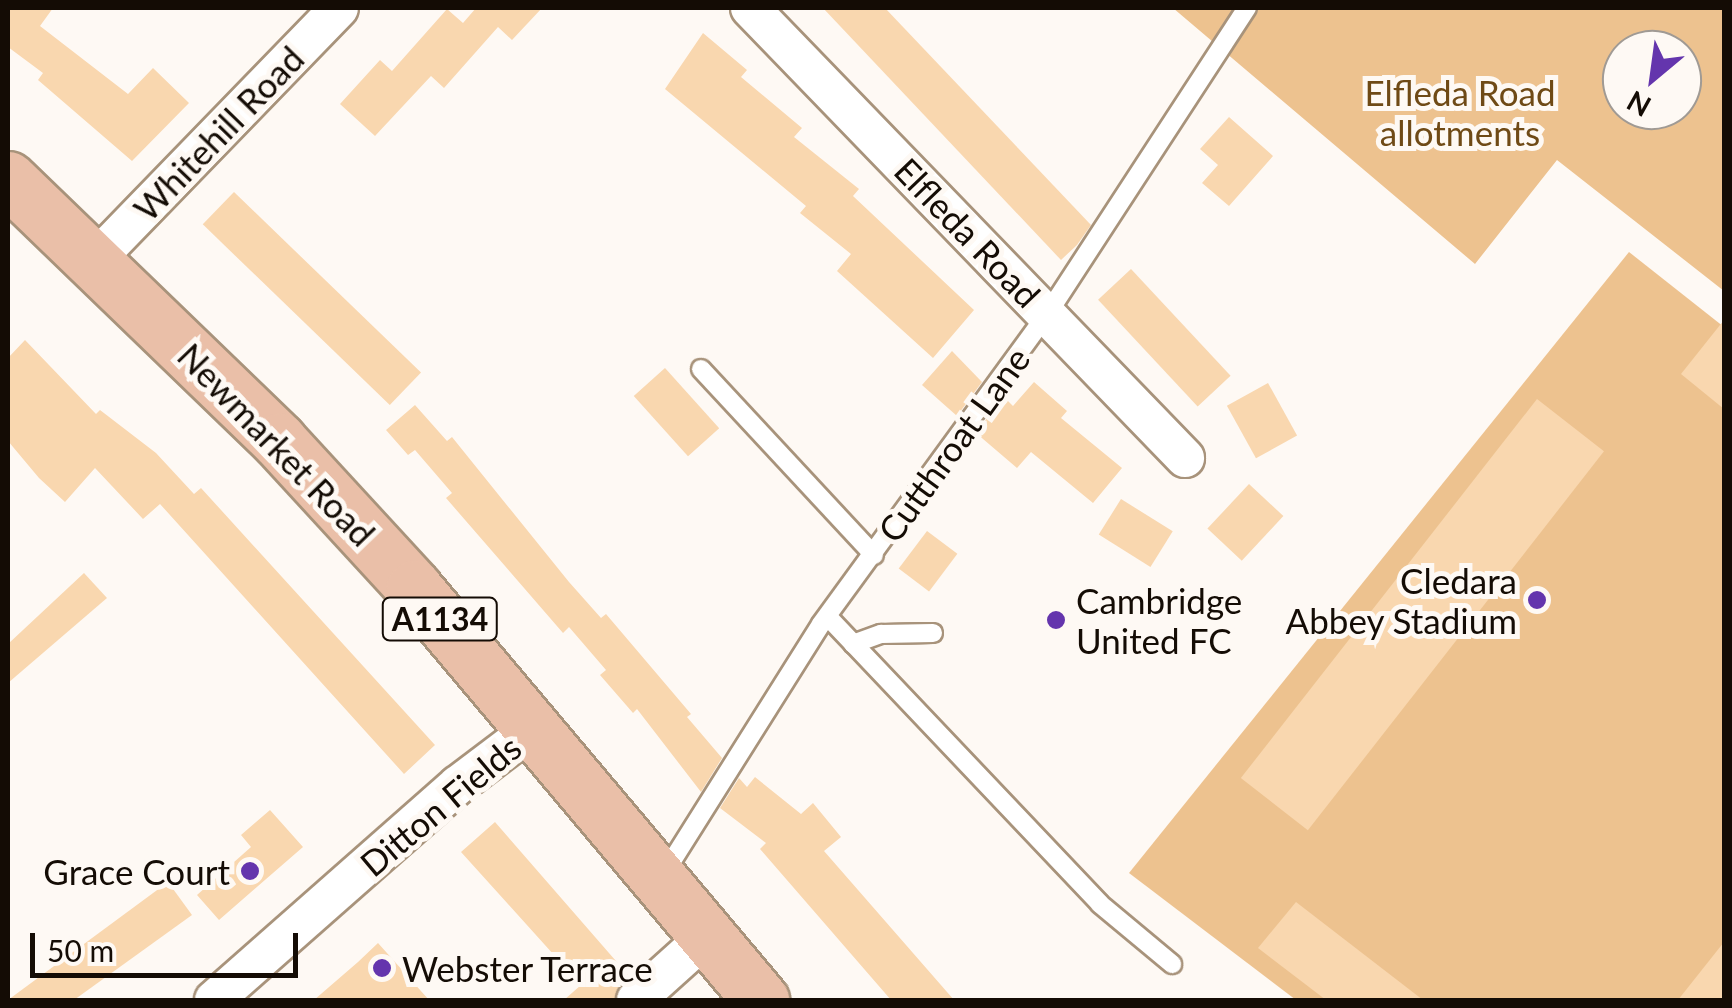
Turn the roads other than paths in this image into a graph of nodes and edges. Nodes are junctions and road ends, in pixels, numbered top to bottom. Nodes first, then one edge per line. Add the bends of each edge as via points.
1 (339, 8) edge
2 (750, 8) edge
3 (1248, 8) edge
4 (8, 179) edge
5 (96, 258) junction
6 (1048, 313) junction
7 (702, 369) dead end
8 (1185, 458) dead end
9 (874, 555) junction
10 (828, 616) junction
11 (933, 633) dead end
12 (853, 644) junction
13 (532, 729) junction
14 (659, 881) junction
15 (706, 937) junction
16 (1172, 964) dead end
17 (214, 1000) edge
18 (636, 1000) edge
19 (761, 1000) edge

1 - 5 street, Whitehill Road
2 - 6 street, Elfleda Road
3 - 6 lane, Cutthroat Lane
4 - 5 main road, Newmarket Road / A1134
5 - 13 main road, Newmarket Road / A1134 via 292,456
6 - 8 street, Elfleda Road
6 - 9 lane, Cutthroat Lane
7 - 9 lane
9 - 10 lane, Cutthroat Lane
10 - 12 lane
10 - 14 lane, Cutthroat Lane
11 - 12 lane via 881,634
12 - 16 lane via 1086,890
13 - 14 main road, Newmarket Road / A1134
13 - 17 street, Ditton Fields via 458,784
14 - 15 main road, Newmarket Road / A1134
15 - 18 street
15 - 19 main road, Newmarket Road / A1134

